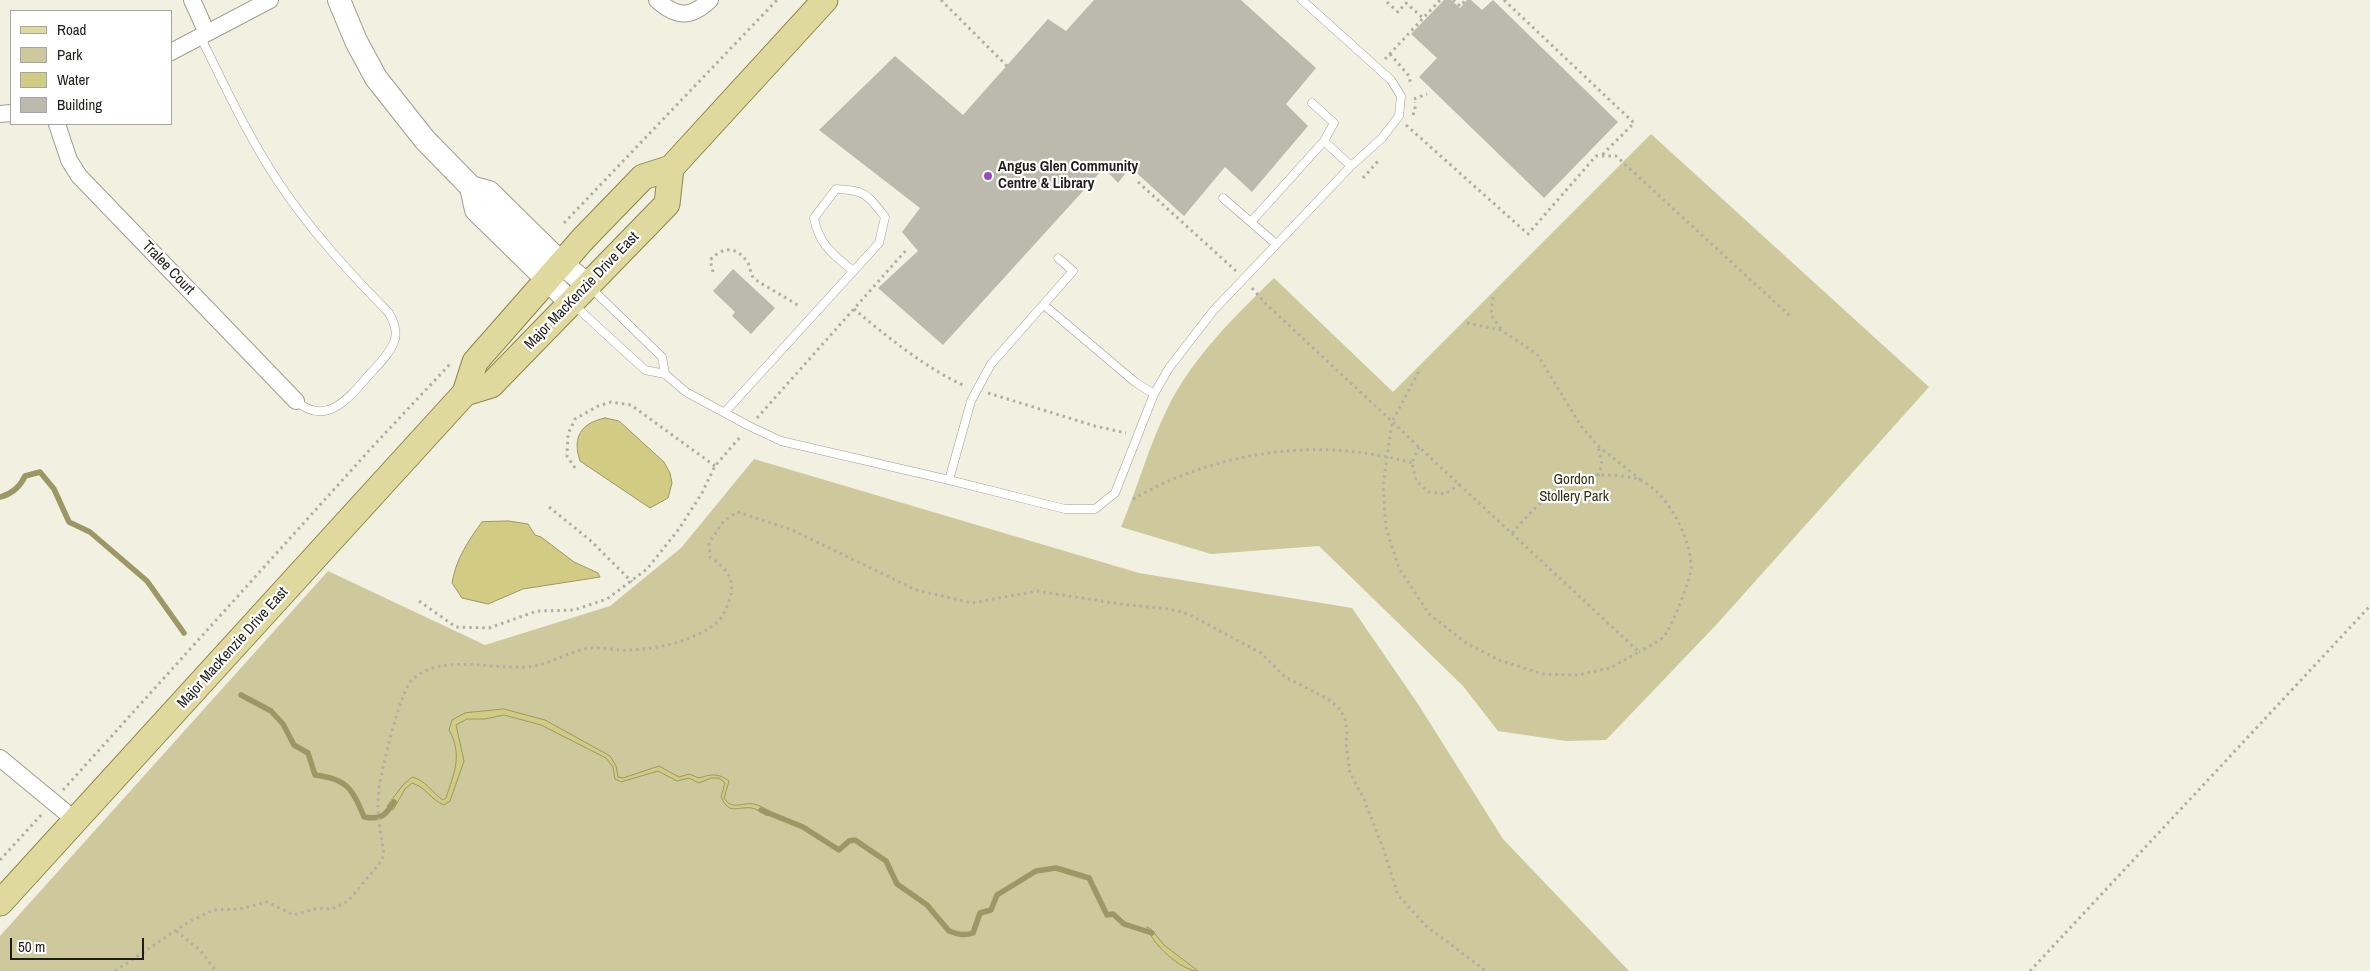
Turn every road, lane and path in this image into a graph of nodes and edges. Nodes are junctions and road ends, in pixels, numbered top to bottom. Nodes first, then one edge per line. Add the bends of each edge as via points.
1 (192, 0) edge
2 (270, 0) edge
3 (339, 0) edge
4 (657, 0) edge
5 (710, 0) edge
6 (777, 0) edge
7 (825, 0) edge
8 (941, 0) edge
9 (1302, 0) edge
10 (1440, 0) edge
11 (1453, 0) edge
12 (1466, 0) edge
13 (1504, 0) edge
14 (1387, 2) dead end
15 (1423, 18) junction
16 (204, 35) junction
17 (172, 51) edge
18 (1007, 66) dead end
19 (1376, 69) junction
20 (1427, 94) dead end
21 (1414, 99) dead end
22 (1312, 103) dead end
23 (1399, 116) junction
24 (57, 125) edge
25 (1324, 141) junction
26 (1602, 156) junction
27 (1351, 166) junction
28 (671, 168) junction
29 (1138, 182) dead end
30 (1223, 198) dead end
31 (1251, 222) junction
32 (564, 223) dead end
33 (1276, 244) junction
34 (908, 248) dead end
35 (1058, 258) dead end
36 (554, 272) junction
37 (713, 272) dead end
38 (853, 272) junction
39 (1244, 278) junction
40 (588, 285) junction
41 (1493, 296) dead end
42 (571, 303) junction
43 (1044, 305) junction
44 (799, 306) dead end
45 (1791, 316) dead end
46 (1467, 323) dead end
47 (1501, 330) junction
48 (455, 359) dead end
49 (1419, 371) dead end
50 (665, 374) junction
51 (465, 393) junction
52 (1154, 394) junction
53 (296, 401) joint
54 (725, 412) junction
55 (1392, 422) junction
56 (749, 426) junction
57 (1598, 446) junction
58 (1419, 447) junction
59 (1388, 456) junction
60 (1412, 464) junction
61 (716, 466) junction
62 (575, 468) dead end
63 (1598, 476) junction
64 (949, 480) junction
65 (1642, 480) junction
66 (1460, 484) junction
67 (1133, 499) dead end
68 (549, 508) dead end
69 (1512, 534) junction
70 (632, 582) junction
71 (419, 601) dead end
72 (2370, 606) edge
73 (1639, 652) junction
74 (0, 758) edge
75 (53, 801) junction
76 (75, 820) junction
77 (0, 860) edge
78 (0, 903) edge
79 (176, 930) junction
80 (114, 971) edge
81 (216, 971) edge
82 (1486, 971) edge
83 (2030, 971) edge

1 - 16 street
2 - 16 street
3 - 36 street via 376,78 425,140 471,187 489,192
4 - 5 street via 671,11 690,14
6 - 32 path
7 - 28 main road, Major MacKenzie Drive East
8 - 18 path
9 - 19 lane
10 - 15 path
11 - 12 path via 1460,6
13 - 26 path via 1634,123
14 - 15 path via 1398,12 1406,3
15 - 19 path
16 - 17 street
16 - 53 lane via 240,116 278,182 324,243 394,322 394,342 389,351 347,400 325,411 312,410
19 - 23 lane via 1391,80 1401,96
20 - 21 path
22 - 25 lane via 1334,123
23 - 26 path via 1528,234 1596,156
23 - 27 lane via 1382,138
24 - 53 street, Tralee Court via 79,176
25 - 27 lane
25 - 31 lane
26 - 45 path via 1616,156
27 - 33 lane
28 - 36 main road, Major MacKenzie Drive East via 644,177
28 - 40 main road, Major MacKenzie Drive East via 667,204
29 - 39 path
30 - 31 lane
31 - 33 lane
33 - 39 lane
34 - 56 path
35 - 43 lane via 1073,271
36 - 40 street
36 - 42 street
36 - 51 main road, Major MacKenzie Drive East via 475,362
37 - 44 path via 710,260 718,252 727,249 738,252 748,264 753,279
38 - 38 lane via 879,243 885,217 870,198 857,190 836,189 814,218 817,234 829,251
38 - 54 lane
39 - 52 lane via 1180,353
39 - 55 path via 1265,303
40 - 42 main road, Major MacKenzie Drive East
40 - 50 lane via 662,357
41 - 47 path via 1491,315
42 - 50 lane via 645,370
42 - 51 main road, Major MacKenzie Drive East via 492,385
43 - 52 lane via 1135,382
43 - 64 lane via 991,364 971,401
46 - 47 path
47 - 57 path via 1537,354 1581,426
48 - 75 path via 374,444
49 - 55 path
50 - 54 lane via 686,392
51 - 76 main road, Major MacKenzie Drive East
52 - 64 lane via 1115,493 1095,509 1065,509
54 - 56 lane
55 - 58 path
55 - 59 path
56 - 61 path
56 - 64 lane via 781,441
57 - 63 path via 1602,464
57 - 65 path
58 - 60 path
58 - 66 path
59 - 60 path
59 - 67 path via 1326,449 1250,455 1180,476
59 - 73 path via 1383,485 1386,528 1399,568 1429,614 1466,643 1499,660 1543,674 1577,676 1610,668
60 - 66 path via 1416,481 1429,492 1445,494
61 - 62 path via 631,406 611,402 575,419 568,434 567,456
61 - 70 path via 679,529 647,569
63 - 65 path
63 - 69 path via 1584,476 1558,489
65 - 73 path via 1667,502 1684,533 1691,568 1681,602 1664,635
66 - 69 path
68 - 70 path via 591,541
69 - 73 path
70 - 71 path via 607,599 590,605 574,610 537,611 489,628 456,627
72 - 83 path
74 - 75 street
75 - 76 street
75 - 77 path
76 - 78 main road, Major MacKenzie Drive East
79 - 80 path
79 - 81 path via 200,950
79 - 82 path via 213,910 240,909 266,902 294,915 318,908 332,909 348,901 384,855 378,791 396,716 411,680 428,668 534,666 589,648 630,650 667,645 695,635 718,623 728,604 732,589 730,576 710,556 709,543 723,522 737,512 792,530 916,590 972,603 1037,591 1188,614 1261,653 1286,678 1338,707 1347,731 1350,773 1364,799 1398,895 1426,926

